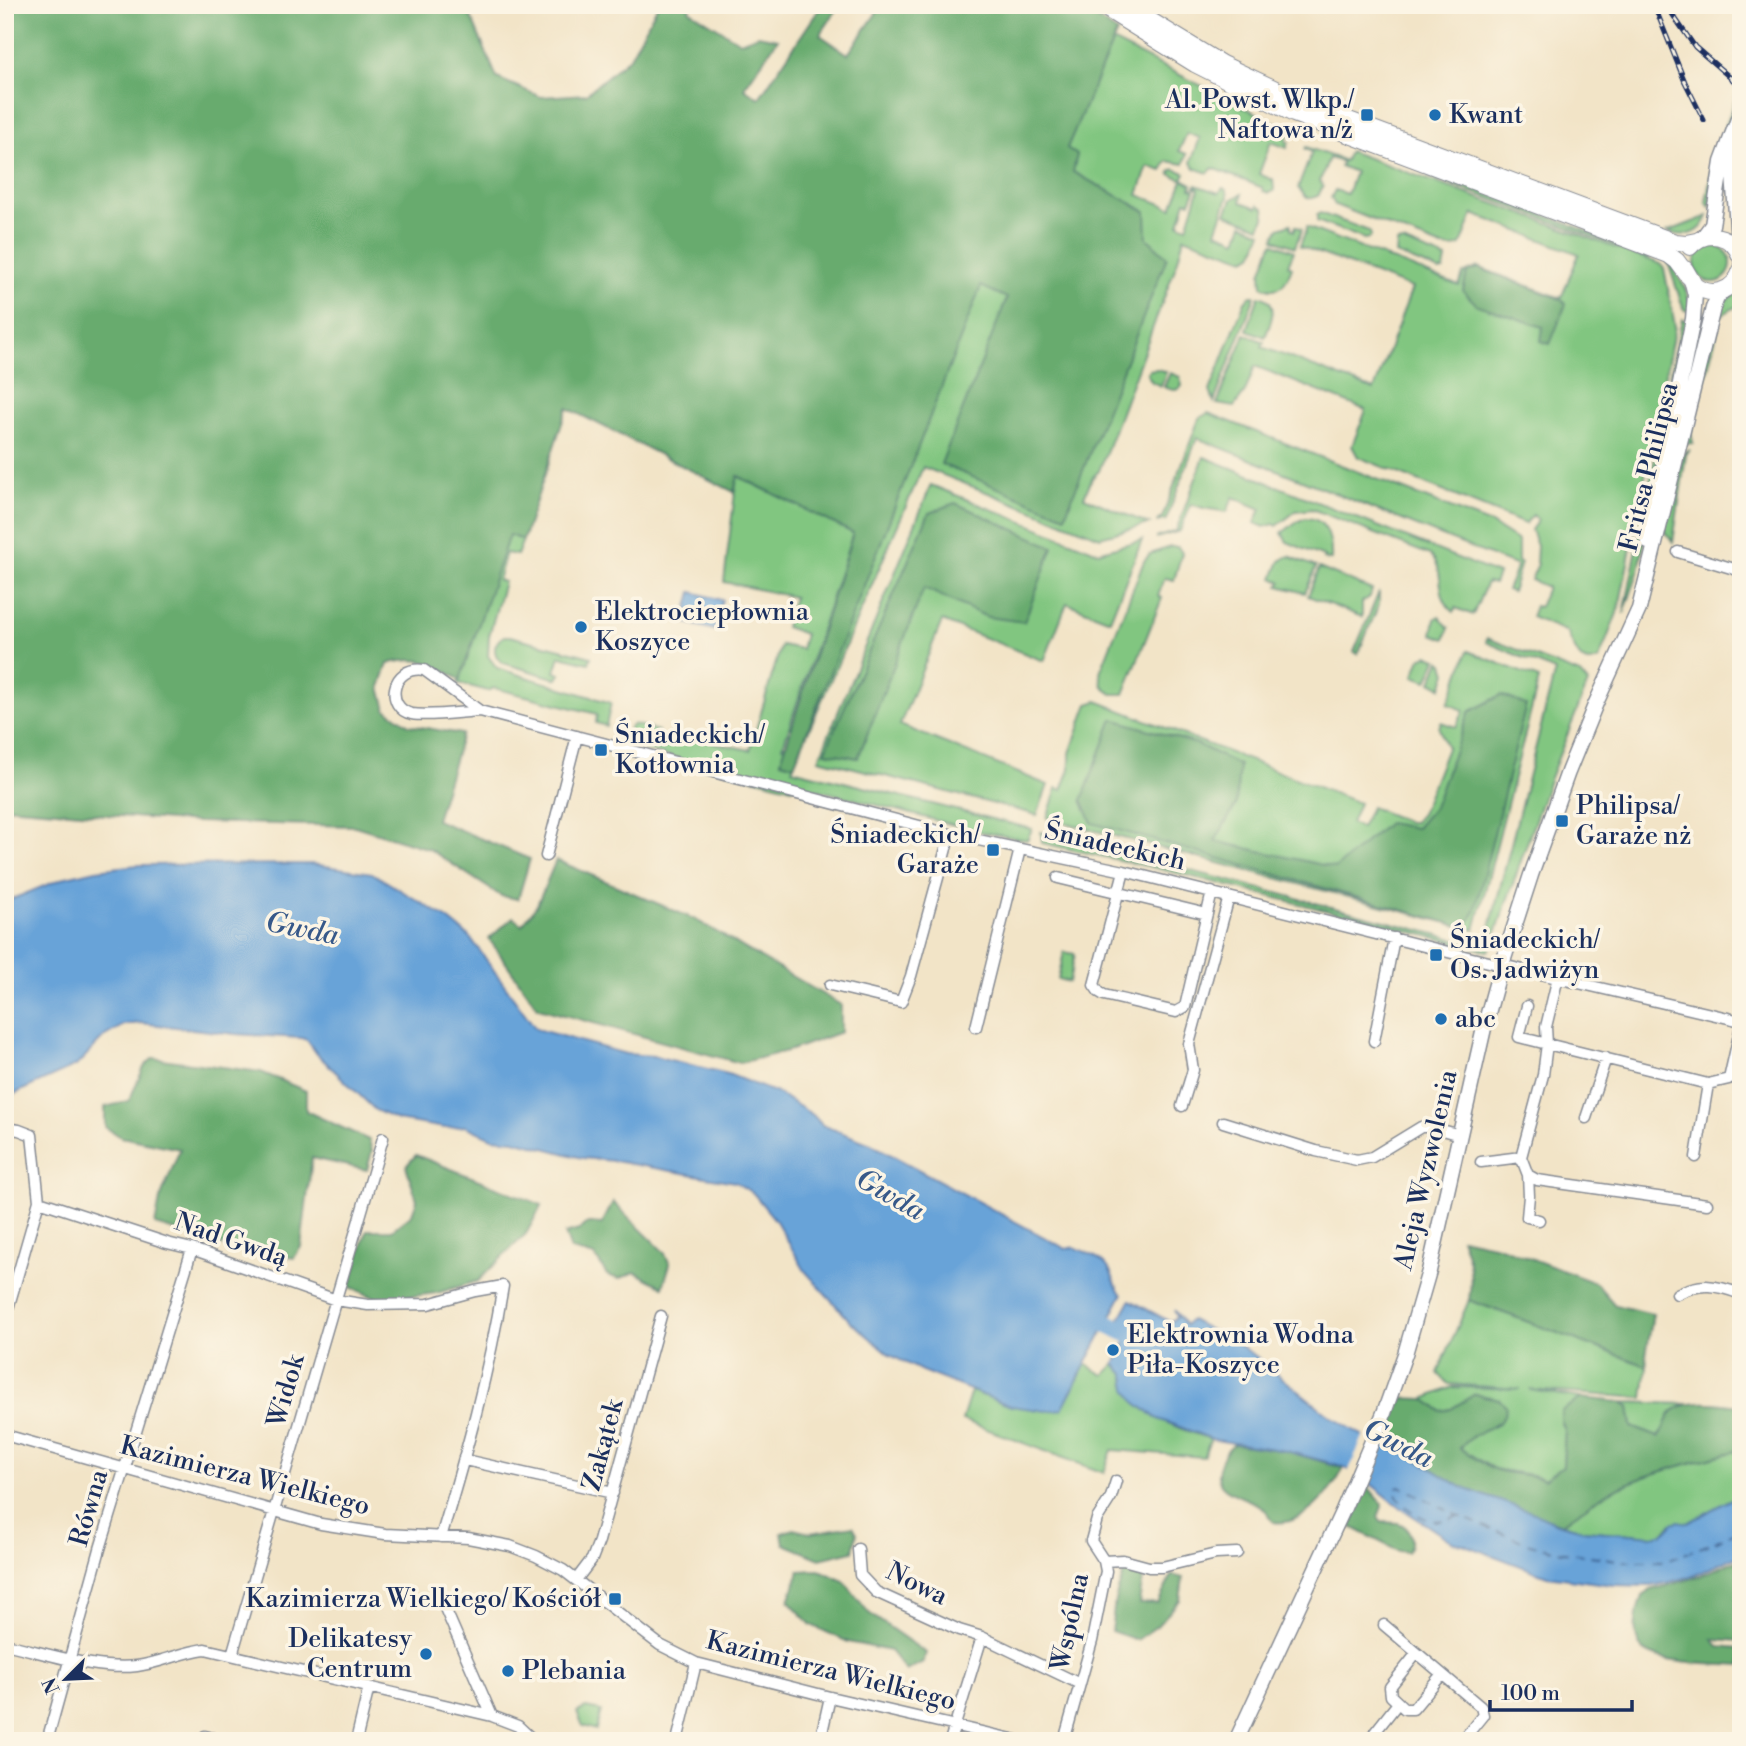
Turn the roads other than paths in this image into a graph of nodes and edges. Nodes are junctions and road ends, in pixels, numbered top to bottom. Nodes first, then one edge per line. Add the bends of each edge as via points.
1 (1100, 5) edge
2 (1125, 5) edge
3 (1741, 111) edge
4 (1735, 128) junction
5 (1699, 239) junction
6 (1740, 255) edge
7 (1741, 270) edge
8 (1690, 280) junction
9 (1731, 287) edge
10 (1678, 552) dead end
11 (1741, 571) edge
12 (1617, 655) junction
13 (480, 710) junction
14 (577, 736) junction
15 (950, 834) junction
16 (1020, 849) junction
17 (546, 856) dead end
18 (1124, 871) junction
19 (1058, 878) dead end
20 (1119, 892) junction
21 (1212, 892) junction
22 (1228, 897) junction
23 (1207, 914) junction
24 (1394, 938) junction
25 (1502, 964) junction
26 (1558, 977) junction
27 (830, 985) dead end
28 (1527, 1006) dead end
29 (1741, 1024) edge
30 (976, 1027) dead end
31 (1374, 1041) dead end
32 (1739, 1043) edge
33 (1547, 1044) junction
34 (1605, 1058) junction
35 (1708, 1084) junction
36 (1182, 1106) dead end
37 (1586, 1118) dead end
38 (1223, 1122) dead end
39 (5, 1128) edge
40 (1460, 1135) junction
41 (383, 1138) dead end
42 (1521, 1157) junction
43 (1696, 1157) dead end
44 (1482, 1162) dead end
45 (1528, 1175) junction
46 (39, 1201) junction
47 (1707, 1204) dead end
48 (1539, 1220) dead end
49 (192, 1249) junction
50 (1677, 1294) dead end
51 (1741, 1294) edge
52 (336, 1300) junction
53 (661, 1316) dead end
54 (5, 1319) edge
55 (5, 1435) edge
56 (465, 1460) junction
57 (124, 1469) junction
58 (1116, 1481) dead end
59 (613, 1493) junction
60 (274, 1511) junction
61 (441, 1537) junction
62 (858, 1549) dead end
63 (1237, 1553) dead end
64 (1104, 1561) junction
65 (576, 1580) junction
66 (444, 1606) dead end
67 (1384, 1625) dead end
68 (982, 1637) junction
69 (5, 1644) edge
70 (1417, 1653) junction
71 (232, 1655) junction
72 (71, 1658) junction
73 (695, 1662) junction
74 (1442, 1674) junction
75 (1080, 1684) junction
76 (369, 1688) junction
77 (830, 1697) junction
78 (1398, 1703) junction
79 (492, 1716) junction
80 (954, 1725) junction
81 (47, 1741) edge
82 (204, 1741) edge
83 (224, 1741) edge
84 (356, 1741) edge
85 (534, 1741) edge
86 (677, 1741) edge
87 (820, 1741) edge
88 (950, 1741) edge
89 (1021, 1741) edge
90 (1064, 1741) edge
91 (1236, 1741) edge
92 (1368, 1741) edge
93 (1462, 1741) edge

1 - 8 main road via 1203,69 1276,106 1669,255
2 - 5 main road via 1222,64 1314,107 1675,242
3 - 4 street
4 - 5 street via 1722,162 1712,225
4 - 6 street via 1732,164
5 - 6 main road via 1723,237
5 - 8 main road via 1685,257
7 - 9 main road
8 - 9 main road via 1709,292
8 - 12 street, Fritsa Philipsa via 1695,295 1693,319 1639,581
9 - 12 street, Fritsa Philipsa via 1713,308 1646,584
10 - 11 street
12 - 25 street, Fritsa Philipsa via 1561,791
13 - 13 street via 424,670 408,671 395,686 399,705 412,714
13 - 14 street, Śniadeckich
14 - 15 street, Śniadeckich
14 - 17 street
15 - 16 street, Śniadeckich
15 - 27 street via 901,1002
16 - 18 street, Śniadeckich
16 - 30 street
18 - 20 street
18 - 21 street, Śniadeckich
19 - 20 street
20 - 23 street
20 - 23 street via 1094,985 1101,994 1169,1011 1183,1009
21 - 22 street, Śniadeckich
21 - 23 street
22 - 24 street, Śniadeckich
22 - 36 street via 1189,1044 1193,1070
24 - 25 street, Śniadeckich
24 - 31 street
25 - 26 street, Śniadeckich
25 - 40 street, Aleja Wyzwolenia
26 - 29 street, Śniadeckich
26 - 33 street via 1546,1027
28 - 33 street via 1519,1037
29 - 32 street
32 - 35 street via 1729,1079
33 - 34 street
33 - 42 street
34 - 35 street
34 - 37 street
35 - 43 street
38 - 40 street via 1353,1160 1372,1157 1421,1127
39 - 46 street via 32,1136
40 - 91 street, Aleja Wyzwolenia via 1429,1271 1394,1385 1353,1488
41 - 52 street, Widok
42 - 44 street
42 - 45 street
45 - 47 street
45 - 48 street via 1527,1217
46 - 49 street, Nad Gwdą
46 - 54 street
49 - 52 street, Nad Gwdą
49 - 57 street, Równa
50 - 51 street via 1705,1286
52 - 56 street, Nad Gwdą via 368,1305 428,1304 503,1286
52 - 60 street, Widok
53 - 59 street, Zakątek
55 - 57 street, Kazimierza Wielkiego
56 - 59 street
56 - 61 street
57 - 60 street, Kazimierza Wielkiego
57 - 72 street, Równa
58 - 64 street via 1091,1541
59 - 65 street, Zakątek via 596,1552
60 - 61 street, Kazimierza Wielkiego via 357,1530
60 - 71 street, Widok
61 - 65 street, Kazimierza Wielkiego via 483,1540 524,1551
62 - 68 street, Nowa via 860,1574 876,1592
63 - 64 street, Wspólna via 1162,1567
64 - 75 street, Wspólna via 1106,1571
65 - 73 street, Kazimierza Wielkiego via 660,1645
66 - 79 street
67 - 70 street
68 - 75 street, Nowa
68 - 80 street
69 - 72 street
70 - 74 street
70 - 78 street via 1390,1687
71 - 72 street via 205,1649 128,1667
71 - 76 street
72 - 81 street, Równa
73 - 77 street, Kazimierza Wielkiego
73 - 86 street
74 - 78 street via 1413,1709
74 - 93 street via 1483,1711
75 - 90 street, Wspólna
76 - 79 street
76 - 84 street
77 - 80 street, Kazimierza Wielkiego
77 - 87 street
78 - 92 street
79 - 85 street via 518,1726
80 - 88 street
80 - 89 street, Kazimierza Wielkiego
82 - 83 street via 205,1736

